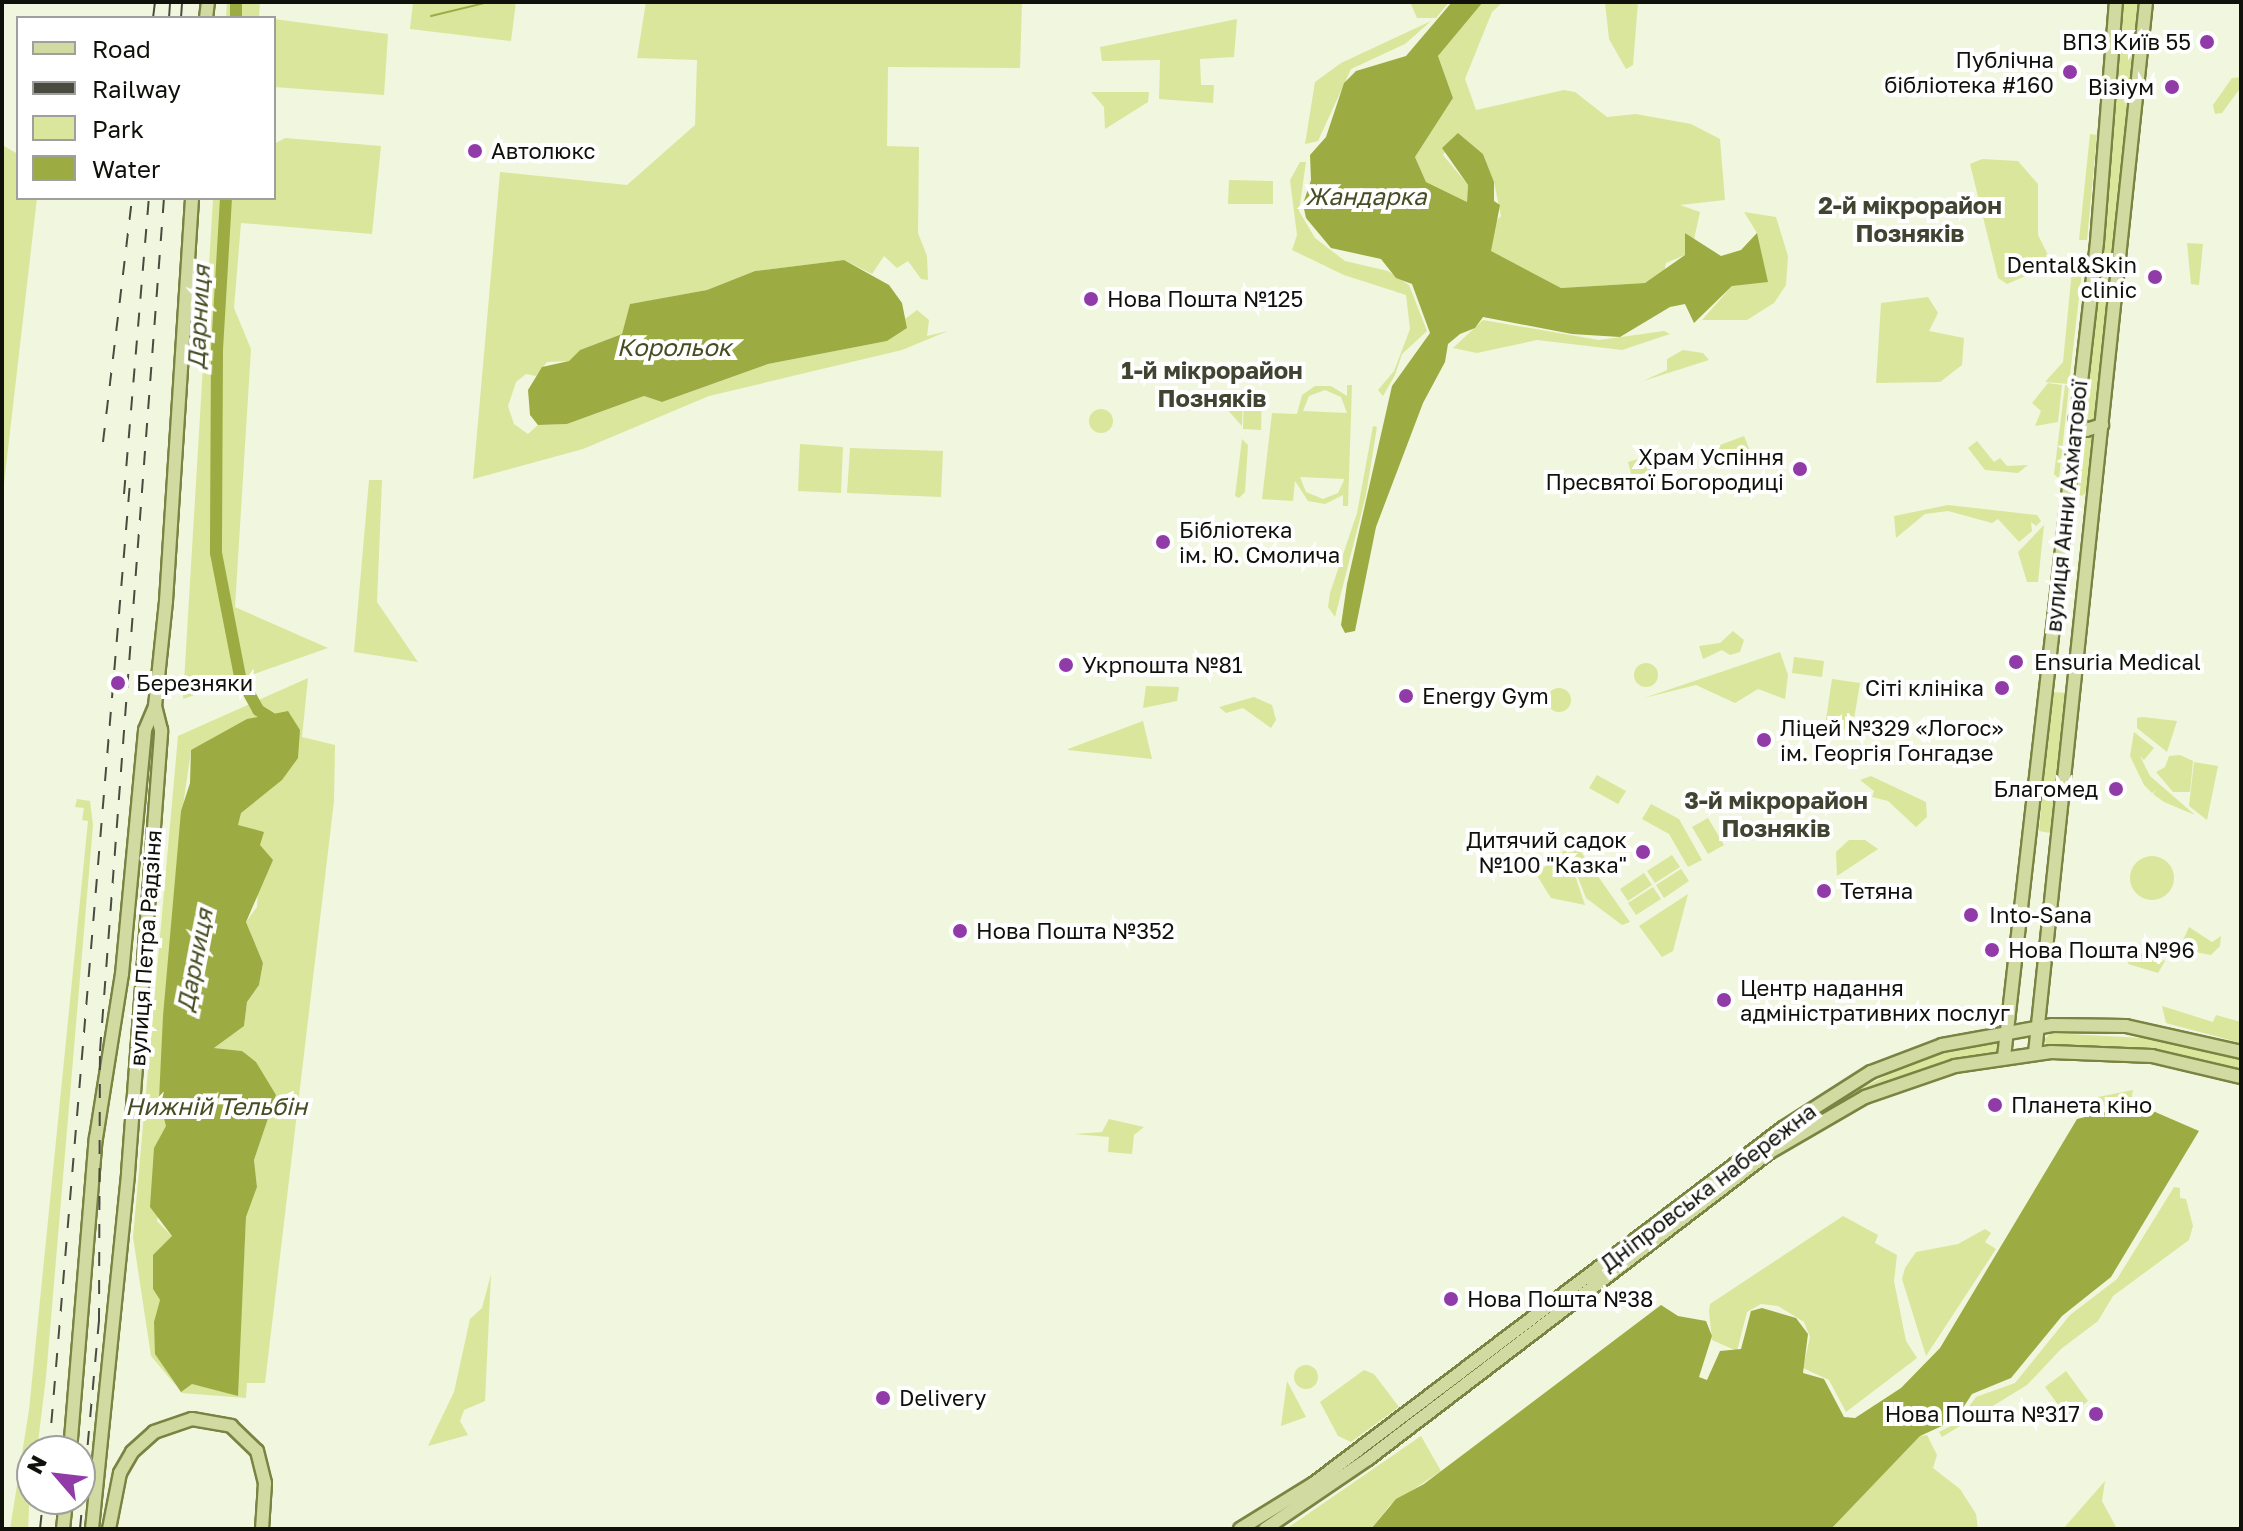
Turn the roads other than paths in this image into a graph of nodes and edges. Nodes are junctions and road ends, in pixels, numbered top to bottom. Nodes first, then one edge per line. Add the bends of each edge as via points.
1 (2116, 2) edge
2 (2146, 2) edge
3 (192, 200) edge
4 (2075, 420) junction
5 (2102, 425) junction
6 (155, 706) junction
7 (122, 974) junction
8 (142, 976) junction
9 (2037, 1026) junction
10 (2005, 1030) junction
11 (2241, 1052) edge
12 (2035, 1053) junction
13 (2004, 1057) junction
14 (2241, 1077) edge
15 (71, 1435) edge
16 (92, 1529) edge
17 (109, 1529) edge
18 (262, 1529) edge
19 (1240, 1529) edge
20 (1265, 1529) edge

1 - 4 main road, вулиця Анни Ахматової via 2097,242
2 - 5 main road, вулиця Анни Ахматової
3 - 6 main road, вулиця Петра Радзіня
4 - 5 main road via 2086,430
4 - 10 main road, вулиця Анни Ахматової via 2037,792
5 - 9 main road, вулиця Анни Ахматової
6 - 7 main road, вулиця Петра Радзіня via 145,730
6 - 8 main road, вулиця Петра Радзіня via 161,730
7 - 8 main road via 132,981
7 - 15 main road, вулиця Петра Радзіня via 96,1138
8 - 16 main road, вулиця Петра Радзіня
9 - 10 main road, Дніпровська набережна
9 - 11 main road, Дніпровська набережна via 2126,1026
9 - 12 main road, вулиця Анни Ахматової
10 - 13 main road, вулиця Анни Ахматової
10 - 19 main road, Дніпровська набережна via 1894,1062 1815,1106 1349,1458
12 - 13 main road, Дніпровська набережна
12 - 14 main road, Дніпровська набережна via 2152,1056
13 - 20 main road, Дніпровська набережна via 1912,1079 1810,1126 1368,1459
17 - 18 main road via 120,1473 132,1452 154,1432 192,1419 231,1426 257,1451 265,1483

